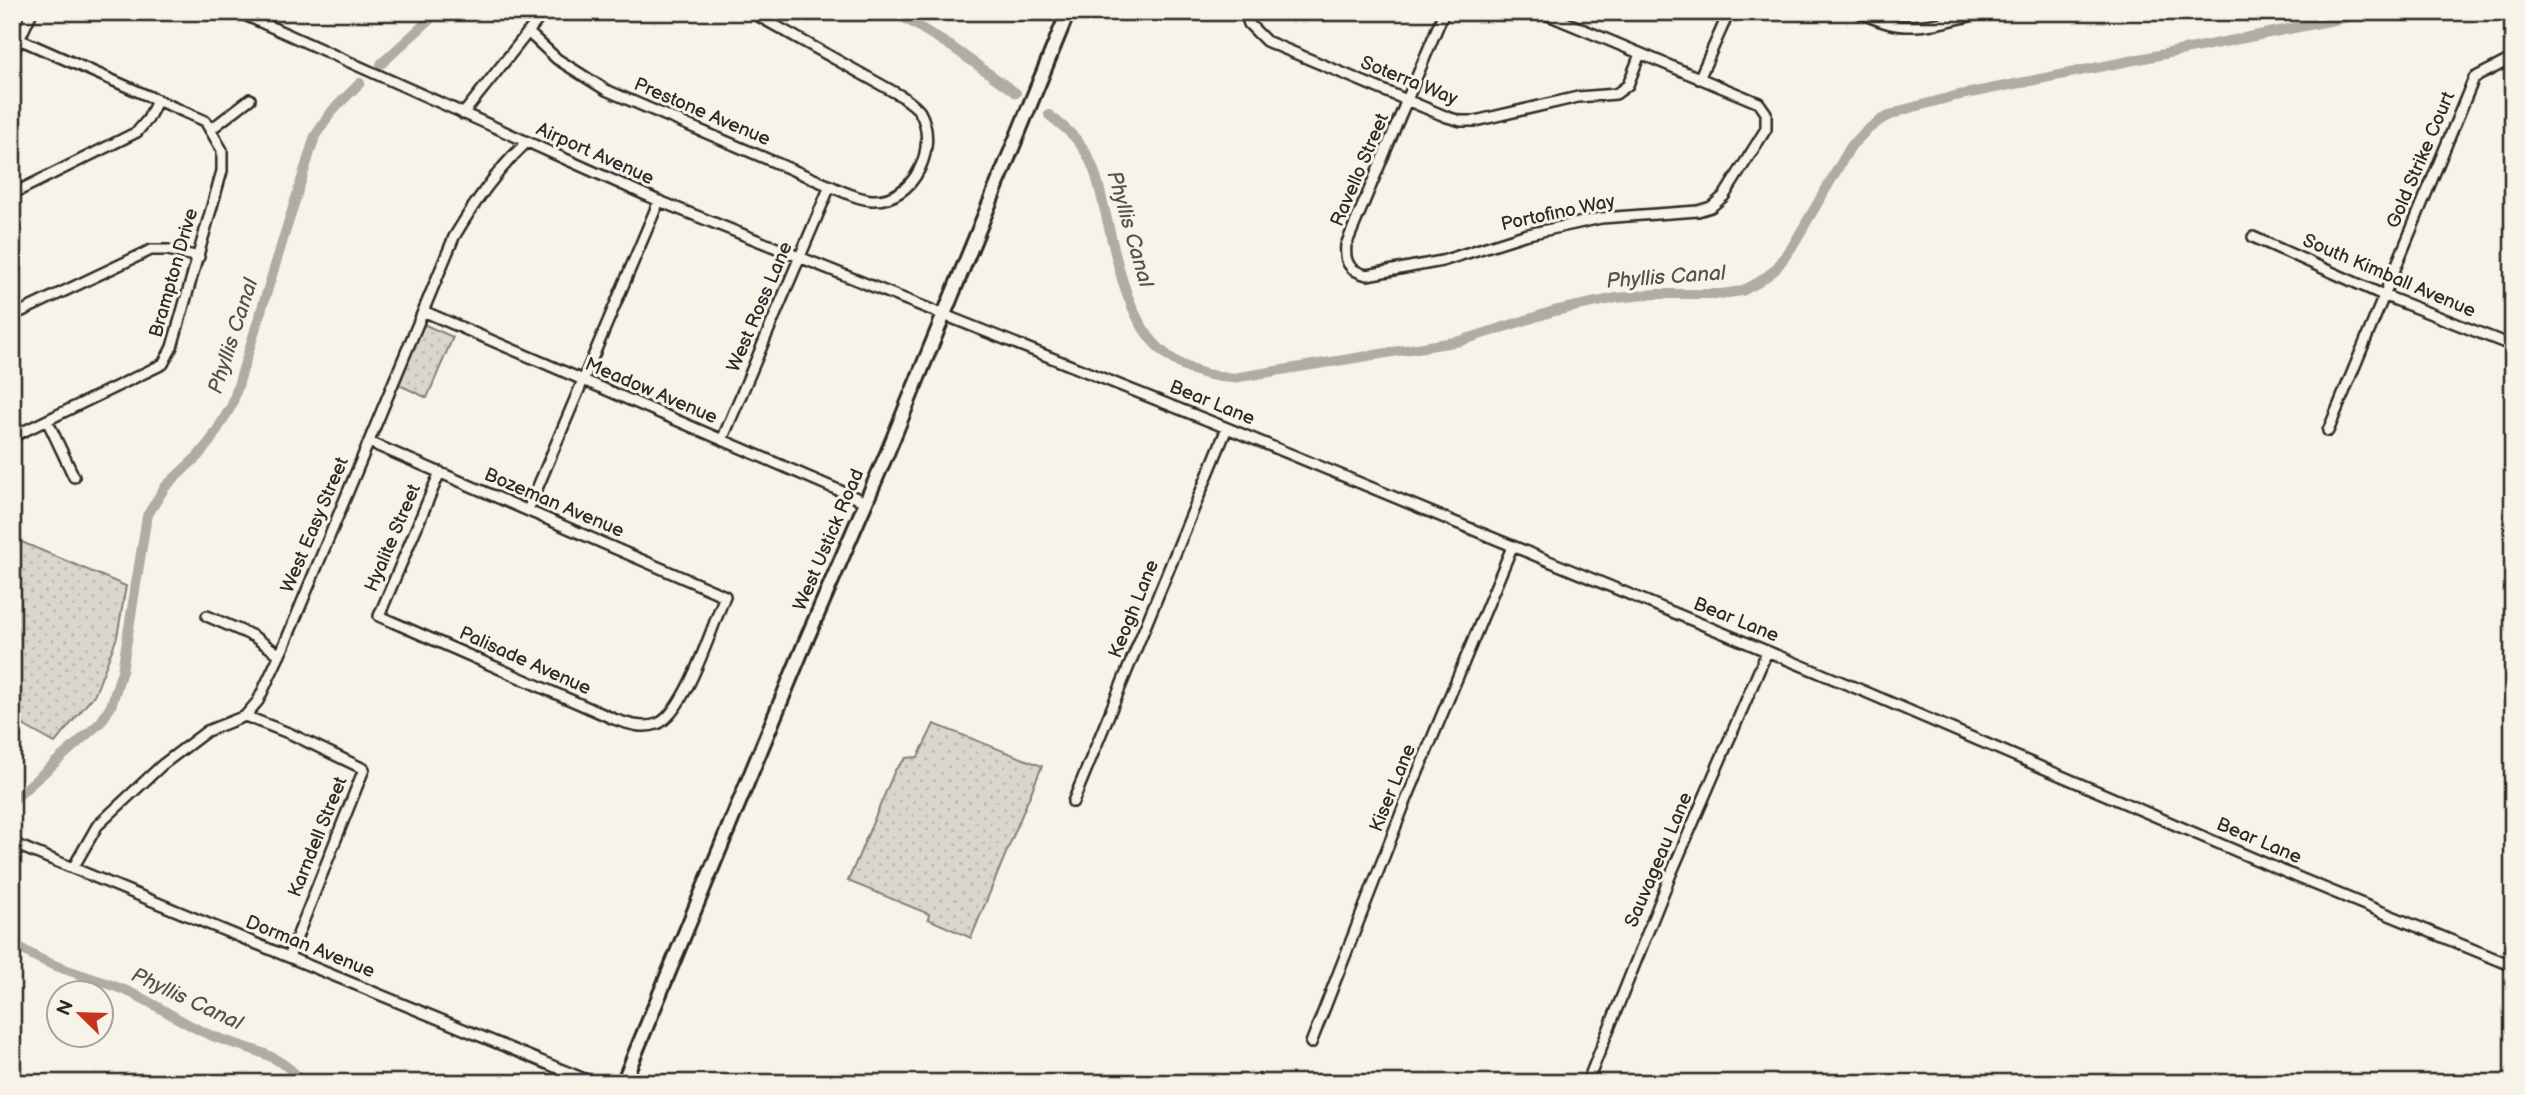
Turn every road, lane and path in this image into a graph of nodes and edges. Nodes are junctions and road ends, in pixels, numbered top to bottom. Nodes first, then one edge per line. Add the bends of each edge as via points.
1 (32, 12) edge
2 (238, 12) edge
3 (544, 12) edge
4 (751, 12) edge
5 (1068, 12) edge
6 (1245, 12) edge
7 (1444, 12) edge
8 (1541, 12) edge
9 (1858, 12) edge
10 (1986, 12) edge
11 (1728, 13) edge
12 (529, 33) junction
13 (17, 38) edge
14 (1640, 54) junction
15 (12, 55) edge
16 (2513, 58) edge
17 (1699, 79) junction
18 (250, 99) dead end
19 (157, 101) junction
20 (1408, 102) junction
21 (463, 114) junction
22 (210, 130) junction
23 (526, 143) junction
24 (830, 186) junction
25 (12, 194) edge
26 (659, 201) junction
27 (2253, 237) dead end
28 (199, 257) junction
29 (800, 258) junction
30 (1348, 265) joint
31 (2383, 295) junction
32 (423, 311) junction
33 (943, 315) junction
34 (12, 316) edge
35 (2513, 346) edge
36 (583, 380) junction
37 (47, 420) junction
38 (1227, 428) junction
39 (2328, 431) dead end
40 (12, 437) edge
41 (722, 440) junction
42 (369, 442) junction
43 (440, 472) junction
44 (74, 477) dead end
45 (866, 502) junction
46 (528, 510) junction
47 (1512, 547) junction
48 (207, 616) dead end
49 (379, 616) joint
50 (1767, 652) junction
51 (280, 655) junction
52 (244, 716) junction
53 (659, 724) joint
54 (1073, 803) dead end
55 (12, 843) edge
56 (74, 867) junction
57 (289, 957) junction
58 (2513, 966) edge
59 (1311, 1043) dead end
60 (594, 1083) edge
61 (624, 1083) edge
62 (1587, 1083) edge

1 - 13 street
2 - 21 street, Airport Avenue
3 - 12 street
4 - 24 street, Prestone Avenue via 903,97 918,108 926,125 928,146 906,188 874,200
5 - 33 main road, West Ustick Road
6 - 20 street, Soterra Way via 1249,24 1266,41
7 - 20 street, Ravello Street
8 - 14 street
9 - 10 street via 1904,26
11 - 17 street
12 - 21 street
12 - 24 street, Prestone Avenue via 557,59 606,90
13 - 15 street
13 - 19 street
14 - 17 street
14 - 20 street, Soterra Way via 1628,85 1616,94 1578,97 1475,121 1461,121
16 - 31 street, Gold Strike Court via 2474,78
17 - 30 street, Portofino Way via 1759,103 1766,113 1766,129 1724,196 1711,207 1601,218 1524,235 1442,261 1367,275
18 - 22 street
19 - 22 street via 205,121
19 - 25 street via 137,132
20 - 30 street, Ravello Street via 1346,245
21 - 23 street, Airport Avenue
22 - 28 street, Brampton Drive via 222,150 222,171
23 - 26 street, Airport Avenue
23 - 32 street, West Easy Street via 480,195 454,237
24 - 29 street, West Ross Lane
26 - 29 street, Airport Avenue
26 - 36 street
27 - 31 street, South Kimball Avenue
28 - 34 street via 151,250
28 - 37 street, Brampton Drive via 163,364
29 - 33 street, Airport Avenue
29 - 41 street, West Ross Lane
31 - 35 street, South Kimball Avenue
31 - 39 street, Gold Strike Court
32 - 36 street, Meadow Avenue
32 - 42 street, West Easy Street
33 - 38 street, Bear Lane
33 - 45 main road, West Ustick Road
36 - 41 street, Meadow Avenue
36 - 46 street
37 - 40 street, Brampton Drive
37 - 44 street
38 - 47 street, Bear Lane
38 - 54 street, Keogh Lane
41 - 45 street, Meadow Avenue
42 - 43 street, Bozeman Avenue
42 - 51 street, West Easy Street
43 - 46 street, Bozeman Avenue
43 - 49 street, Hyalite Street
45 - 61 main road, West Ustick Road
46 - 53 street, Bozeman Avenue via 725,596 683,697
47 - 50 street, Bear Lane
47 - 59 street, Kiser Lane
48 - 51 street via 253,636
49 - 53 street, Palisade Avenue via 614,719 639,726
50 - 58 street, Bear Lane
50 - 62 street, Sauvageau Lane
51 - 52 street, West Easy Street via 258,701
52 - 56 street via 207,731 162,765 97,826
52 - 57 street, Karndell Street via 365,769
55 - 56 street, Dorman Avenue
56 - 57 street, Dorman Avenue
57 - 60 street, Dorman Avenue

